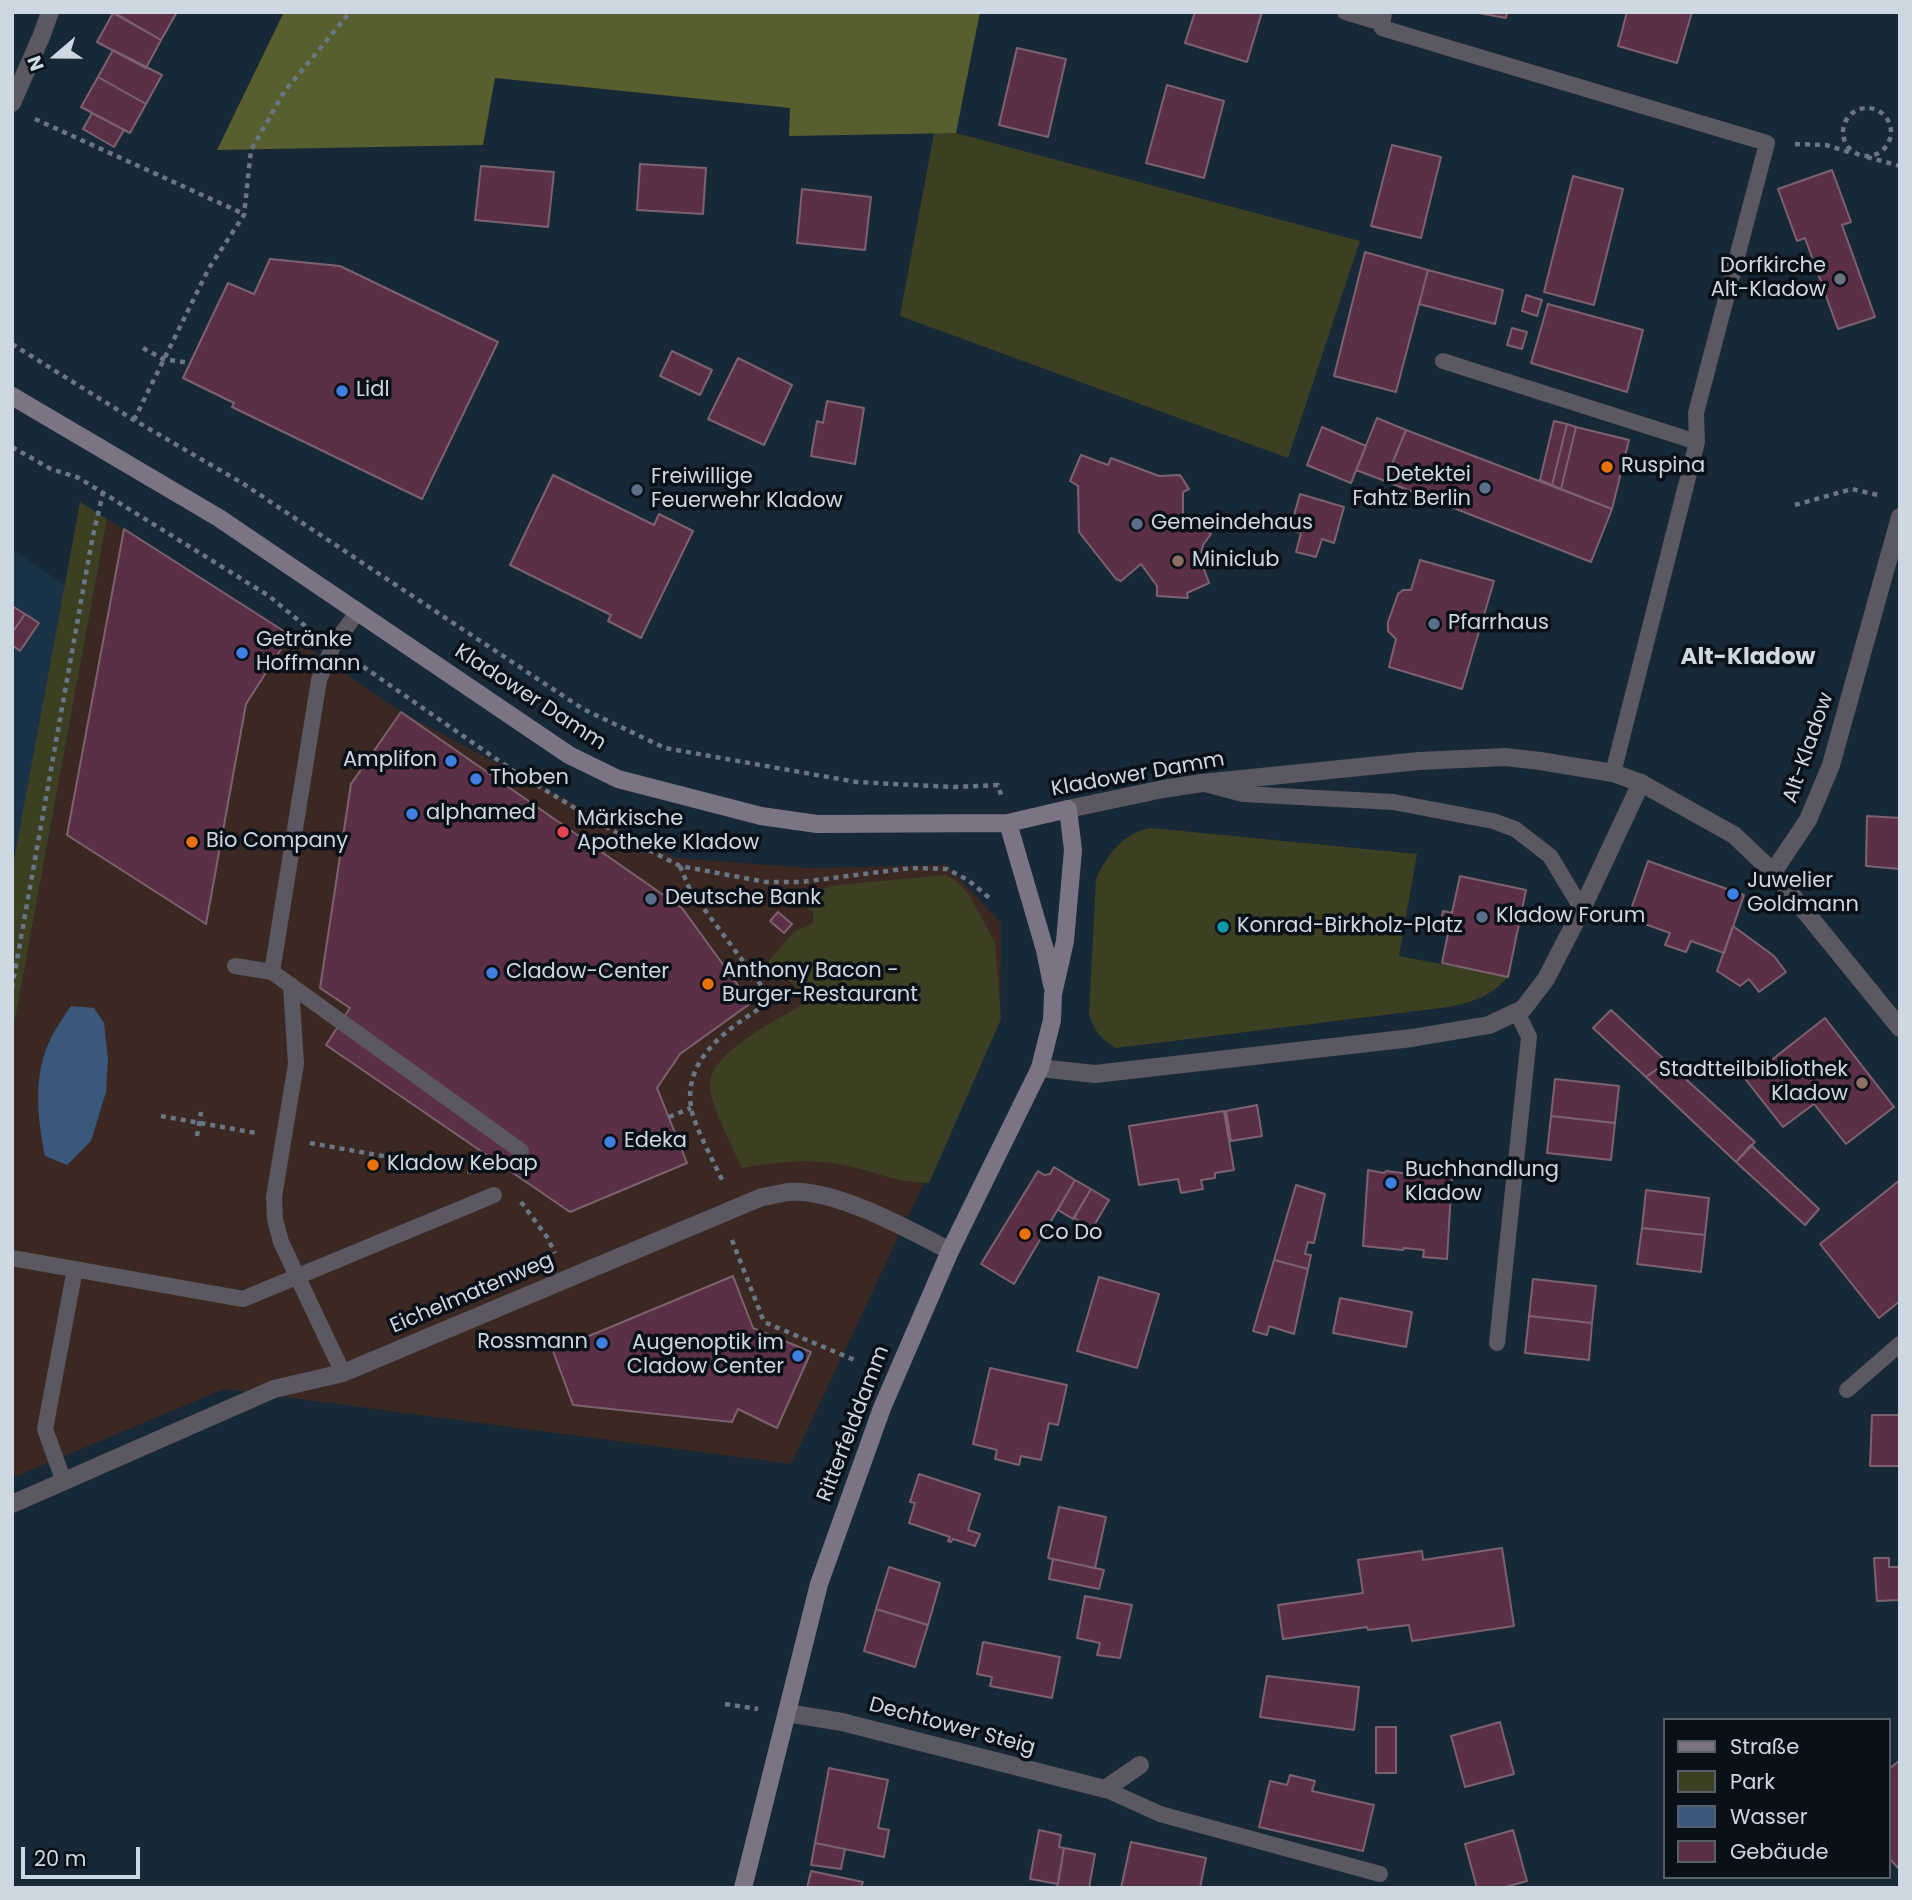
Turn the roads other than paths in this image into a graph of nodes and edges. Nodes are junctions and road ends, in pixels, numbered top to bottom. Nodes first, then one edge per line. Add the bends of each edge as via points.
1 (50, 12) edge
2 (1345, 12) edge
3 (1383, 18) edge
4 (18, 108) edge
5 (1443, 361) dead end
6 (12, 396) edge
7 (1697, 442) junction
8 (1900, 517) edge
9 (358, 611) junction
10 (1613, 774) junction
11 (1202, 783) junction
12 (1641, 783) junction
13 (1068, 809) junction
14 (1008, 823) junction
15 (1773, 872) junction
16 (1582, 909) junction
17 (235, 966) dead end
18 (272, 972) junction
19 (291, 985) junction
20 (1053, 994) junction
21 (1517, 1012) junction
22 (1900, 1028) edge
23 (1040, 1068) junction
24 (521, 1151) dead end
25 (494, 1195) dead end
26 (950, 1251) junction
27 (12, 1258) edge
28 (75, 1269) junction
29 (298, 1278) junction
30 (1497, 1343) dead end
31 (1900, 1344) edge
32 (343, 1373) junction
33 (1847, 1390) dead end
34 (64, 1482) junction
35 (12, 1504) edge
36 (787, 1713) junction
37 (1140, 1765) dead end
38 (1105, 1789) junction
39 (1380, 1874) dead end
40 (743, 1888) edge

1 - 4 street
2 - 3 lane
3 - 7 lane via 1381,28 1767,143 1696,413
5 - 7 lane
6 - 9 main road, Kladower Damm via 219,518
7 - 10 lane
8 - 15 street, Alt-Kladow via 1831,765 1808,820
9 - 14 main road, Kladower Damm via 569,755 618,779 761,816 817,824
9 - 18 lane via 333,646 319,680
10 - 11 street, Kladower Damm via 1540,761 1471,757
10 - 12 street, Kladower Damm
11 - 13 street, Kladower Damm
11 - 16 lane via 1244,794 1393,802 1493,821 1515,829 1550,856
12 - 15 street via 1734,835
12 - 16 street
13 - 14 main road, Kladower Damm
13 - 20 main road, Ritterfelddamm via 1073,849 1065,941
14 - 20 main road, Ritterfelddamm
15 - 22 street
16 - 21 street via 1546,979
17 - 18 lane
18 - 19 lane
19 - 24 lane
19 - 29 lane via 296,1064 274,1198 281,1242
20 - 23 main road, Ritterfelddamm via 1052,1020
21 - 23 street via 1489,1025 1412,1038 1095,1074
21 - 30 lane via 1529,1037
23 - 26 main road, Ritterfelddamm
25 - 29 lane
26 - 32 street, Eichelmatenweg via 831,1197 790,1191 762,1197
26 - 36 main road, Ritterfelddamm via 882,1408 819,1584
27 - 28 lane
28 - 29 lane via 243,1299
28 - 34 lane via 46,1429
29 - 32 lane
31 - 33 lane
32 - 34 street, Eichelmatenweg via 274,1389
34 - 35 street, Eichelmatenweg
36 - 38 street, Dechtower Steig via 842,1722
36 - 40 main road, Ritterfelddamm
37 - 38 street
38 - 39 lane, Dechtower Steig via 1160,1814

